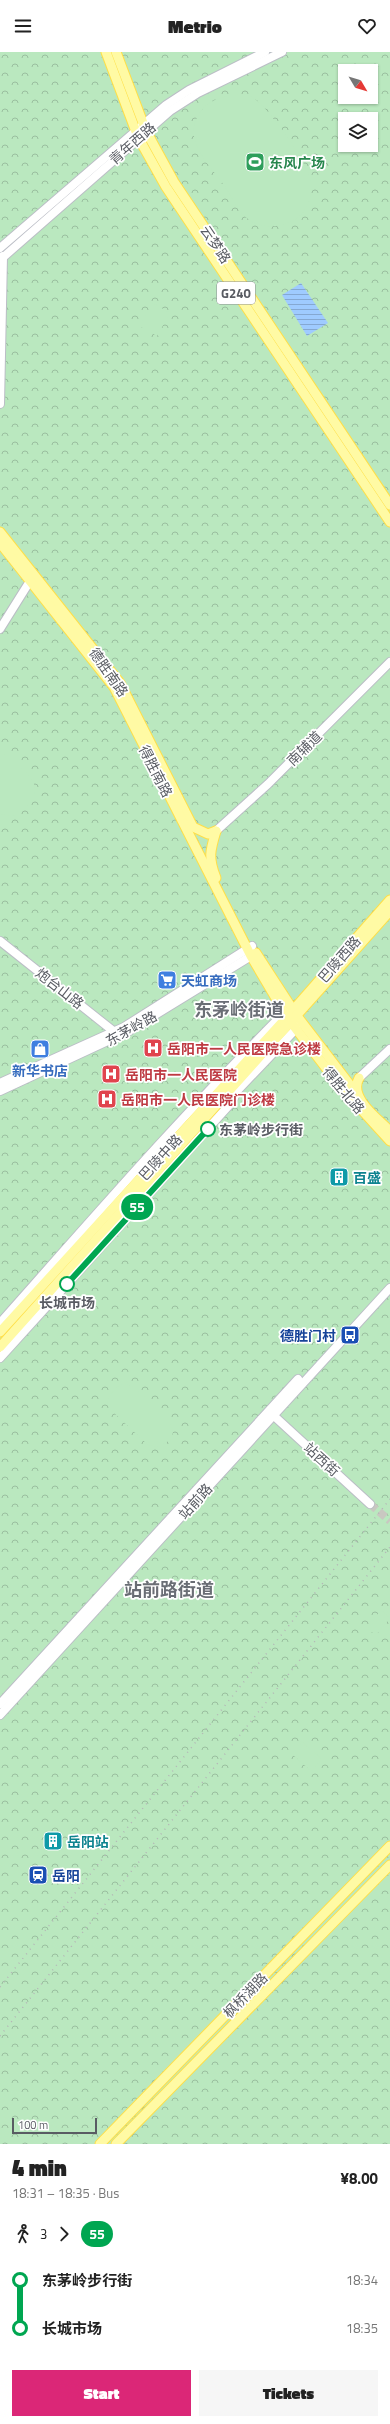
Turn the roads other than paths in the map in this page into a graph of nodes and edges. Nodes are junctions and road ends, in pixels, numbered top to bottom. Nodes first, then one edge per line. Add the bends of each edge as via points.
1 (106, 52) edge
2 (116, 52) edge
3 (265, 52) edge
4 (282, 52) edge
5 (141, 130) junction
6 (1, 252) edge
7 (0, 404) edge
8 (390, 505) edge
9 (390, 522) edge
10 (0, 532) edge
11 (0, 542) edge
12 (30, 581) junction
13 (0, 629) edge
14 (390, 662) edge
15 (216, 831) junction
16 (390, 900) edge
17 (390, 911) edge
18 (0, 941) edge
19 (252, 951) junction
20 (292, 1018) junction
21 (117, 1033) junction
22 (305, 1042) junction
23 (280, 1046) junction
24 (390, 1049) edge
25 (329, 1073) junction
26 (343, 1077) junction
27 (359, 1078) junction
28 (0, 1083) edge
29 (0, 1091) edge
30 (357, 1094) junction
31 (358, 1107) junction
32 (390, 1131) edge
33 (390, 1141) edge
34 (88, 1261) junction
35 (76, 1262) junction
36 (390, 1280) edge
37 (390, 1288) edge
38 (59, 1293) junction
39 (43, 1299) junction
40 (0, 1322) edge
41 (0, 1332) edge
42 (0, 1347) edge
43 (0, 1358) edge
44 (273, 1415) junction
45 (370, 1504) tunnel mouth
46 (0, 1704) edge
47 (0, 1715) edge
48 (390, 1846) edge
49 (390, 1865) edge
50 (100, 2144) edge
51 (116, 2144) edge

1 - 5 main road, G240
2 - 5 main road, 云梦路 / G240
3 - 5 main road, 青年西路 via 189,90
4 - 5 main road, 青年西路 via 198,93
5 - 6 main road, 青年西路
5 - 8 main road, 云梦路 / G240
5 - 9 main road, G240 via 166,187
6 - 7 main road
10 - 15 main road, 德胜南路 via 120,683 193,827 208,834
11 - 12 main road, 得胜南路
12 - 13 main road
12 - 19 main road, 得胜南路 via 114,687
14 - 15 main road, 南辅道 via 268,784
15 - 19 main road, 得胜南路 via 209,853 212,867
16 - 20 main road, 巴陵西路
17 - 20 main road, 巴陵西路
18 - 21 main road, 炮台山路
19 - 20 main road, 得胜南路
19 - 21 main road, 东茅岭路
20 - 22 main road, 得胜北路
20 - 23 main road
20 - 26 main road, 得胜南路
20 - 35 main road, 巴陵中路
20 - 40 main road via 236,1061
20 - 41 main road, 巴陵中路
21 - 28 main road, 东茅岭路
21 - 29 main road, 东茅岭路
22 - 23 main road via 292,1039
22 - 25 main road, 得胜北路
23 - 34 main road via 237,1091 232,1102
24 - 27 main road
25 - 26 main road
25 - 31 main road, 得胜北路
26 - 27 main road
26 - 30 main road, 得胜南路
27 - 30 main road
30 - 31 main road
30 - 32 main road, 得胜南路
31 - 33 main road, 得胜北路
34 - 35 main road
34 - 38 main road
35 - 39 main road, 巴陵中路
36 - 46 main road, 站前路
37 - 44 main road, 站前路
38 - 39 main road
38 - 43 main road
39 - 42 main road, 巴陵中路
44 - 45 main road, 站西街
44 - 47 main road, 站前路
48 - 50 main road, 枫桥湖路
49 - 51 main road, 枫桥湖路

